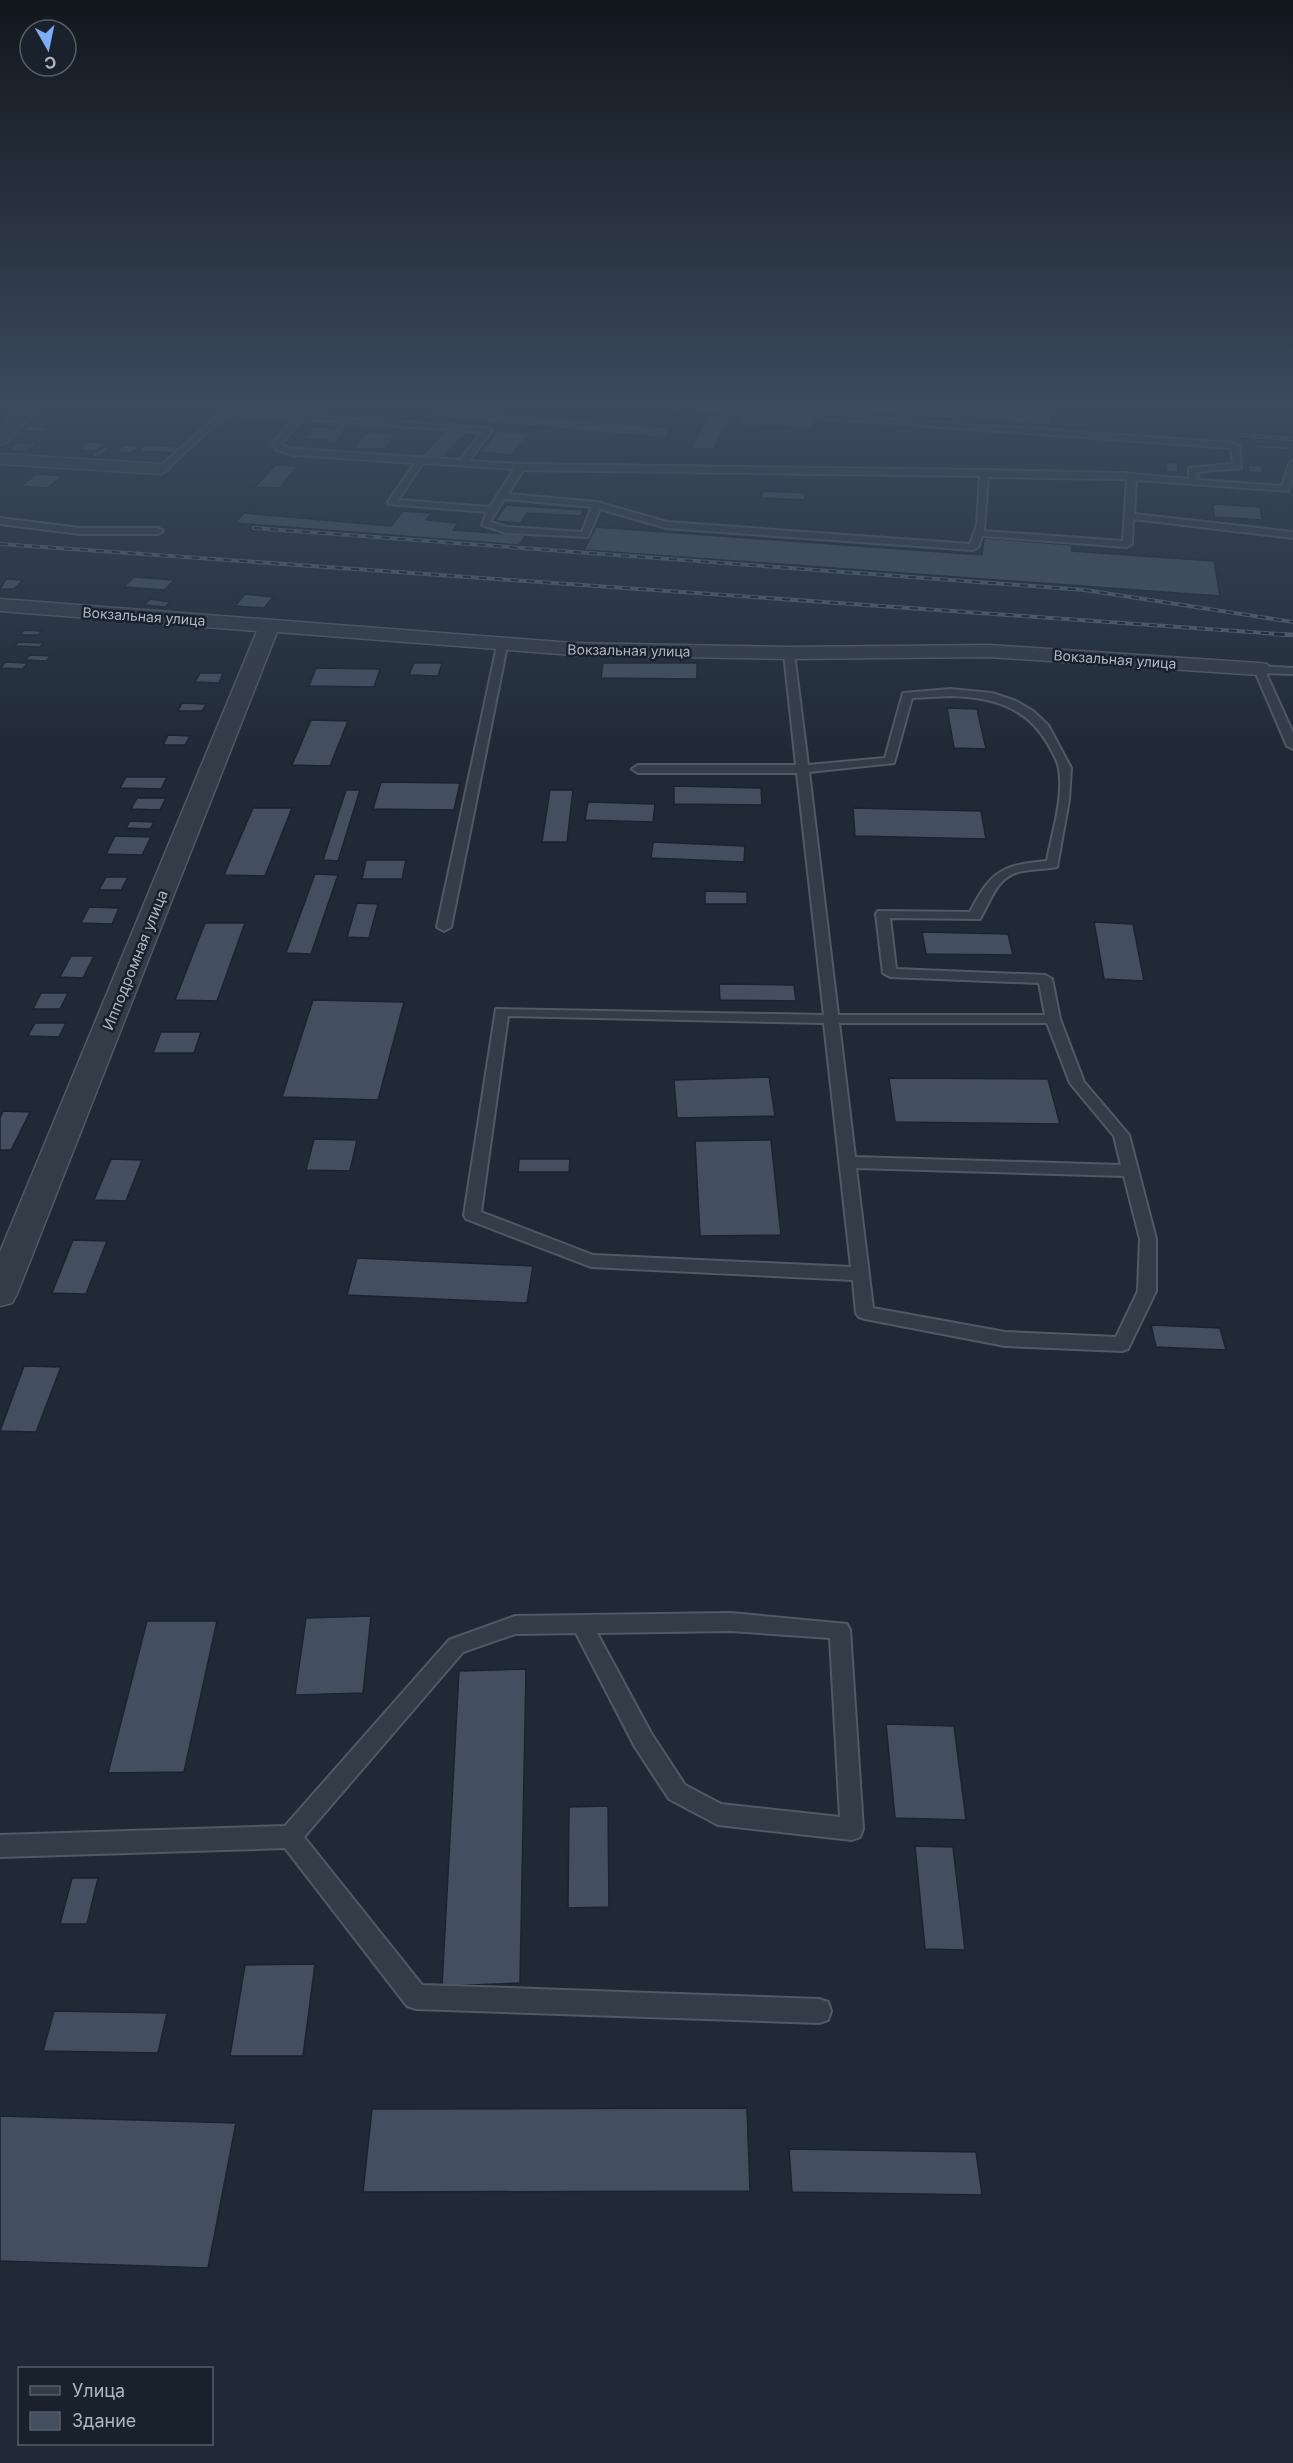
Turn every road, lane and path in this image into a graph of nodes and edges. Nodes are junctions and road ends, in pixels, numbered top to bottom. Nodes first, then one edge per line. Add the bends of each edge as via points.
1 (485, 521) edge
2 (591, 521) edge
3 (652, 521) edge
4 (982, 521) edge
5 (1129, 521) edge
6 (1172, 521) edge
7 (0, 522) edge
8 (158, 531) dead end
9 (978, 533) junction
10 (1293, 535) edge
11 (0, 605) edge
12 (269, 626) junction
13 (502, 646) junction
14 (789, 653) junction
15 (1259, 669) junction
16 (1293, 671) edge
17 (1293, 746) edge
18 (638, 769) dead end
19 (803, 769) junction
20 (444, 927) dead end
21 (1053, 1019) junction
22 (832, 1020) junction
23 (848, 1162) junction
24 (1129, 1171) junction
25 (861, 1274) junction
26 (0, 1294) edge
27 (582, 1624) junction
28 (290, 1837) junction
29 (0, 1846) edge
30 (819, 2011) dead end

1 - 2 lane via 506,530 585,535
3 - 9 lane via 973,547
4 - 9 lane
5 - 9 lane via 1127,544
6 - 10 lane
7 - 8 lane via 80,531
11 - 12 street, Вокзальная улица
12 - 13 street, Вокзальная улица
12 - 26 street, Ипподромная улица
13 - 14 street, Вокзальная улица
13 - 20 lane
14 - 15 street, Вокзальная улица via 988,651
14 - 19 lane
15 - 16 lane
15 - 17 lane
18 - 19 lane
19 - 21 lane via 890,761 907,695 976,692 1015,704 1047,727 1065,769 1053,864 1009,868 993,879 975,916 883,914 890,973 1045,979
19 - 22 lane
21 - 22 lane
21 - 24 lane via 1077,1083 1121,1135
22 - 23 lane
22 - 25 lane via 501,1012 472,1215 591,1261
23 - 24 lane
23 - 25 lane
24 - 25 lane via 1149,1239 1147,1291 1122,1344 1005,1339 865,1313
27 - 27 lane via 643,1740 677,1792 718,1814 852,1829 840,1630 731,1622
27 - 28 lane via 515,1625 456,1646
28 - 29 lane
28 - 30 lane via 416,1997

